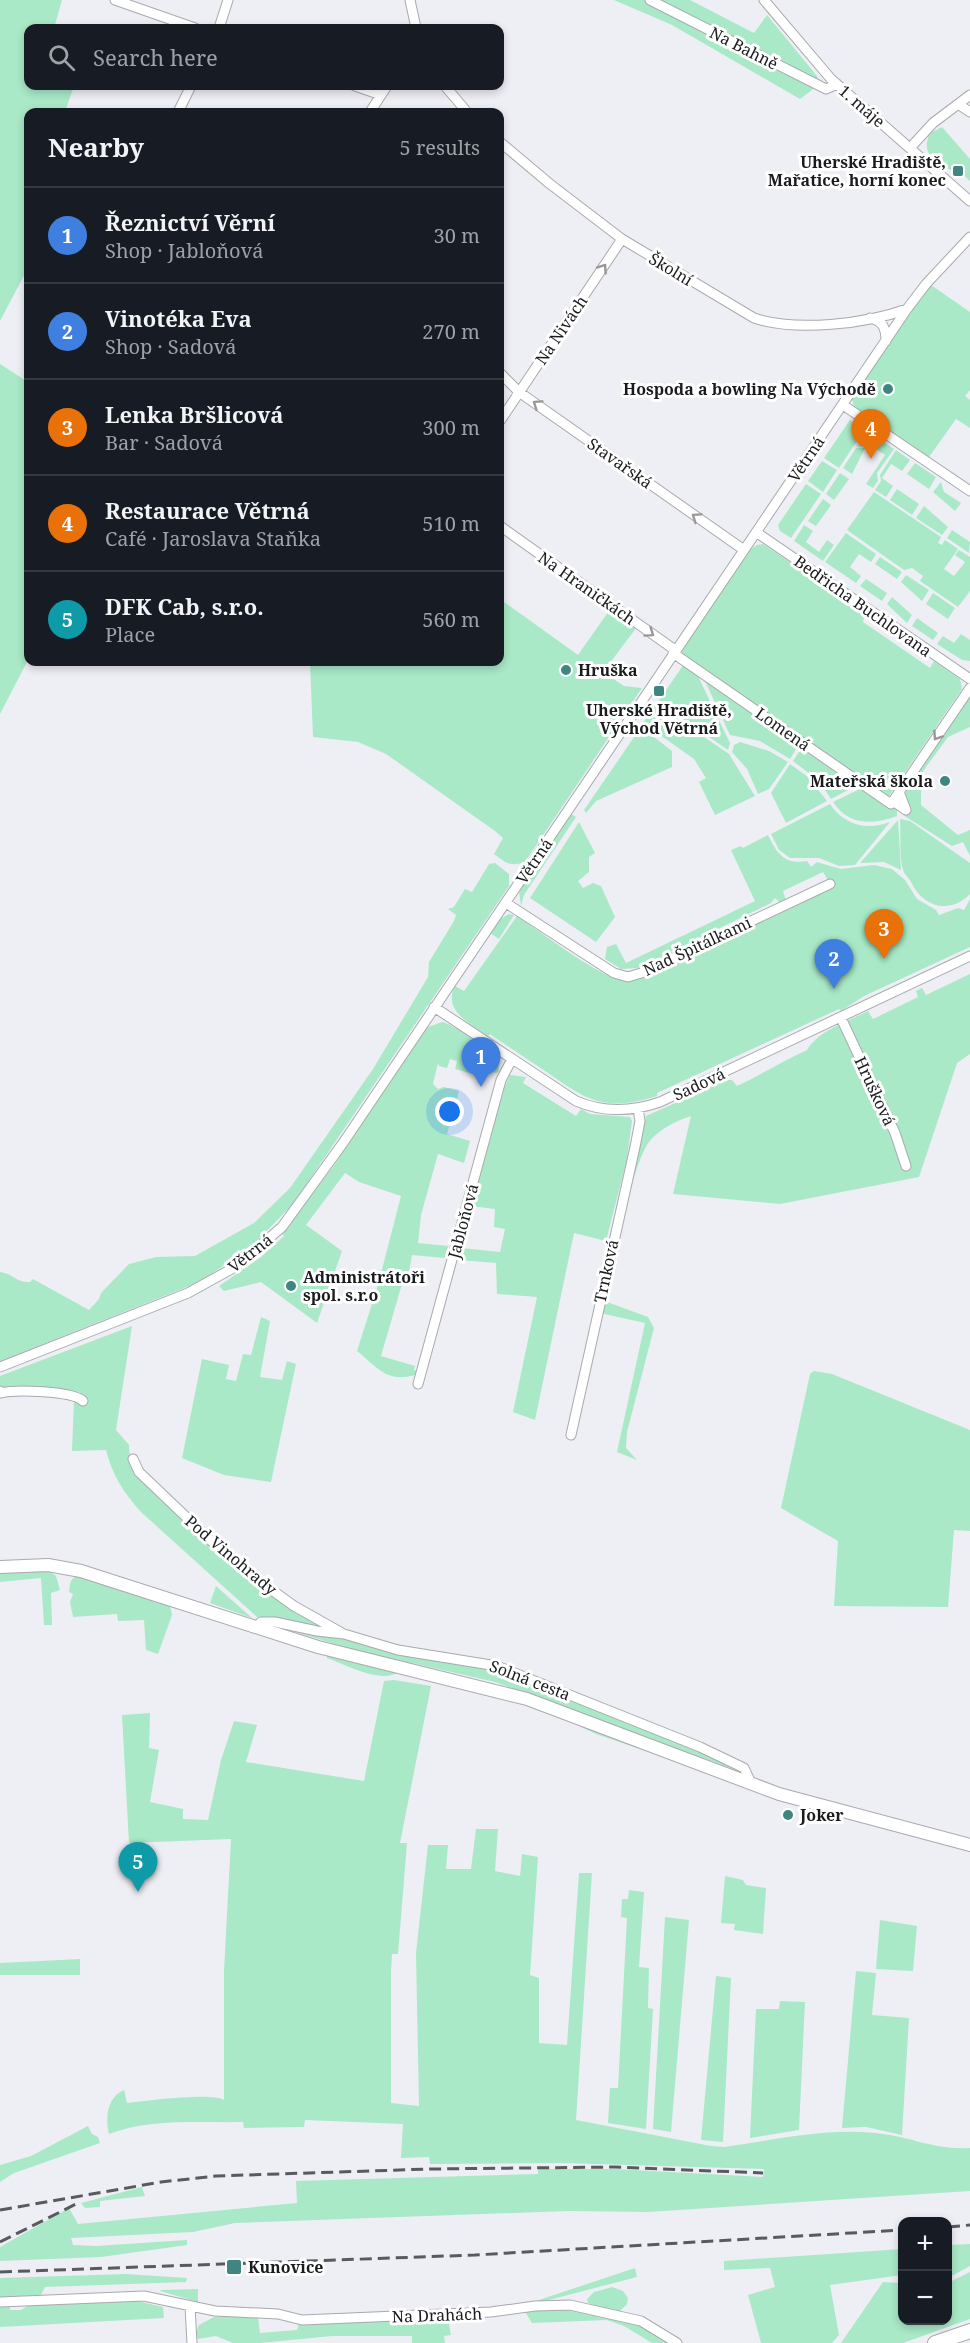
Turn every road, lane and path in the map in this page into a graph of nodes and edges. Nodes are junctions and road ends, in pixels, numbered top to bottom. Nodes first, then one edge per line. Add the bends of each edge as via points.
1 (114, 0) edge
2 (228, 0) edge
3 (410, 0) edge
4 (650, 0) edge
5 (765, 0) edge
6 (183, 24) edge
7 (220, 24) edge
8 (415, 24) edge
9 (837, 84) junction
10 (189, 90) edge
11 (367, 90) edge
12 (384, 90) edge
13 (448, 90) edge
14 (381, 95) junction
15 (970, 95) edge
16 (958, 104) junction
17 (180, 108) edge
18 (373, 108) edge
19 (464, 108) edge
20 (970, 112) edge
21 (504, 145) edge
22 (910, 148) junction
23 (970, 201) edge
24 (970, 237) edge
25 (622, 239) junction
26 (907, 309) junction
27 (870, 318) junction
28 (886, 341) junction
29 (504, 377) edge
30 (519, 392) junction
31 (843, 405) junction
32 (504, 415) edge
33 (970, 491) edge
34 (504, 529) edge
35 (756, 532) junction
36 (744, 550) junction
37 (674, 652) junction
38 (970, 680) edge
39 (970, 688) edge
40 (899, 792) junction
41 (892, 801) junction
42 (830, 884) dead end
43 (506, 903) junction
44 (970, 956) edge
45 (434, 1007) junction
46 (841, 1018) junction
47 (512, 1059) junction
48 (638, 1108) junction
49 (906, 1166) dead end
50 (0, 1367) edge
51 (418, 1384) dead end
52 (0, 1393) edge
53 (83, 1401) dead end
54 (571, 1435) dead end
55 (133, 1460) dead end
56 (0, 1567) edge
57 (256, 1627) junction
58 (344, 1634) junction
59 (751, 1783) junction
60 (970, 1845) edge
61 (0, 2302) edge
62 (190, 2306) junction
63 (970, 2331) edge
64 (192, 2343) edge
65 (677, 2343) edge
66 (935, 2343) edge

1 - 6 street
2 - 7 street
3 - 8 street
4 - 9 street, Na Bahně via 826,89
5 - 9 street, 1. máje
9 - 22 street, 1. máje
10 - 17 street
11 - 14 street
12 - 14 street
13 - 19 street
14 - 18 street
15 - 16 street
16 - 20 street
16 - 22 street
21 - 25 street, Školní
22 - 23 street
24 - 26 street, Větrná
25 - 27 street, Školní via 745,313 765,321 796,327
30 -> 25 street, Na Nivách
26 - 27 street, Školní
26 - 28 street, Větrná
27 - 28 street via 884,326
28 - 31 street, Větrná
29 - 30 street, Stavařská
30 - 32 street, Na Nivách
36 -> 30 street, Stavařská
31 - 33 street
31 - 35 street, Větrná
34 -> 37 street, Na Hraničkách
35 - 36 street, Větrná
35 - 38 street, Bedřicha Buchlovana
36 - 37 street, Větrná
37 - 41 street, Lomená via 891,804
37 - 43 street, Větrná
39 -> 40 street
40 - 41 street
40 - 41 street via 906,810
42 - 43 street, Nad Špitálkami via 628,976 614,973
43 - 45 street, Větrná
44 - 46 street, Sadová
45 - 47 street, Sadová
45 - 50 street, Větrná via 294,1212 264,1244 235,1267 188,1293
46 - 48 street, Sadová via 660,1102
46 - 49 street, Hrušková via 895,1133
47 - 48 street, Sadová via 582,1104 604,1109
47 - 51 street, Jabloňová via 501,1080
48 - 54 street, Trnková via 635,1147
52 - 53 street via 70,1395
55 - 58 street, Pod Vinohrady via 139,1472 224,1553 294,1606
56 - 57 street, Solná cesta via 48,1565 81,1571
57 - 58 street, Solná cesta via 266,1620
57 - 59 street, Solná cesta via 363,1659 527,1699
58 - 59 street, Solná cesta via 398,1650 497,1666 700,1747 744,1768
59 - 60 street, Solná cesta via 805,1802
61 - 62 street, Na Drahách via 144,2296
62 - 64 street
62 - 65 street, Na Drahách via 302,2320 570,2305 641,2321
63 - 66 main road

